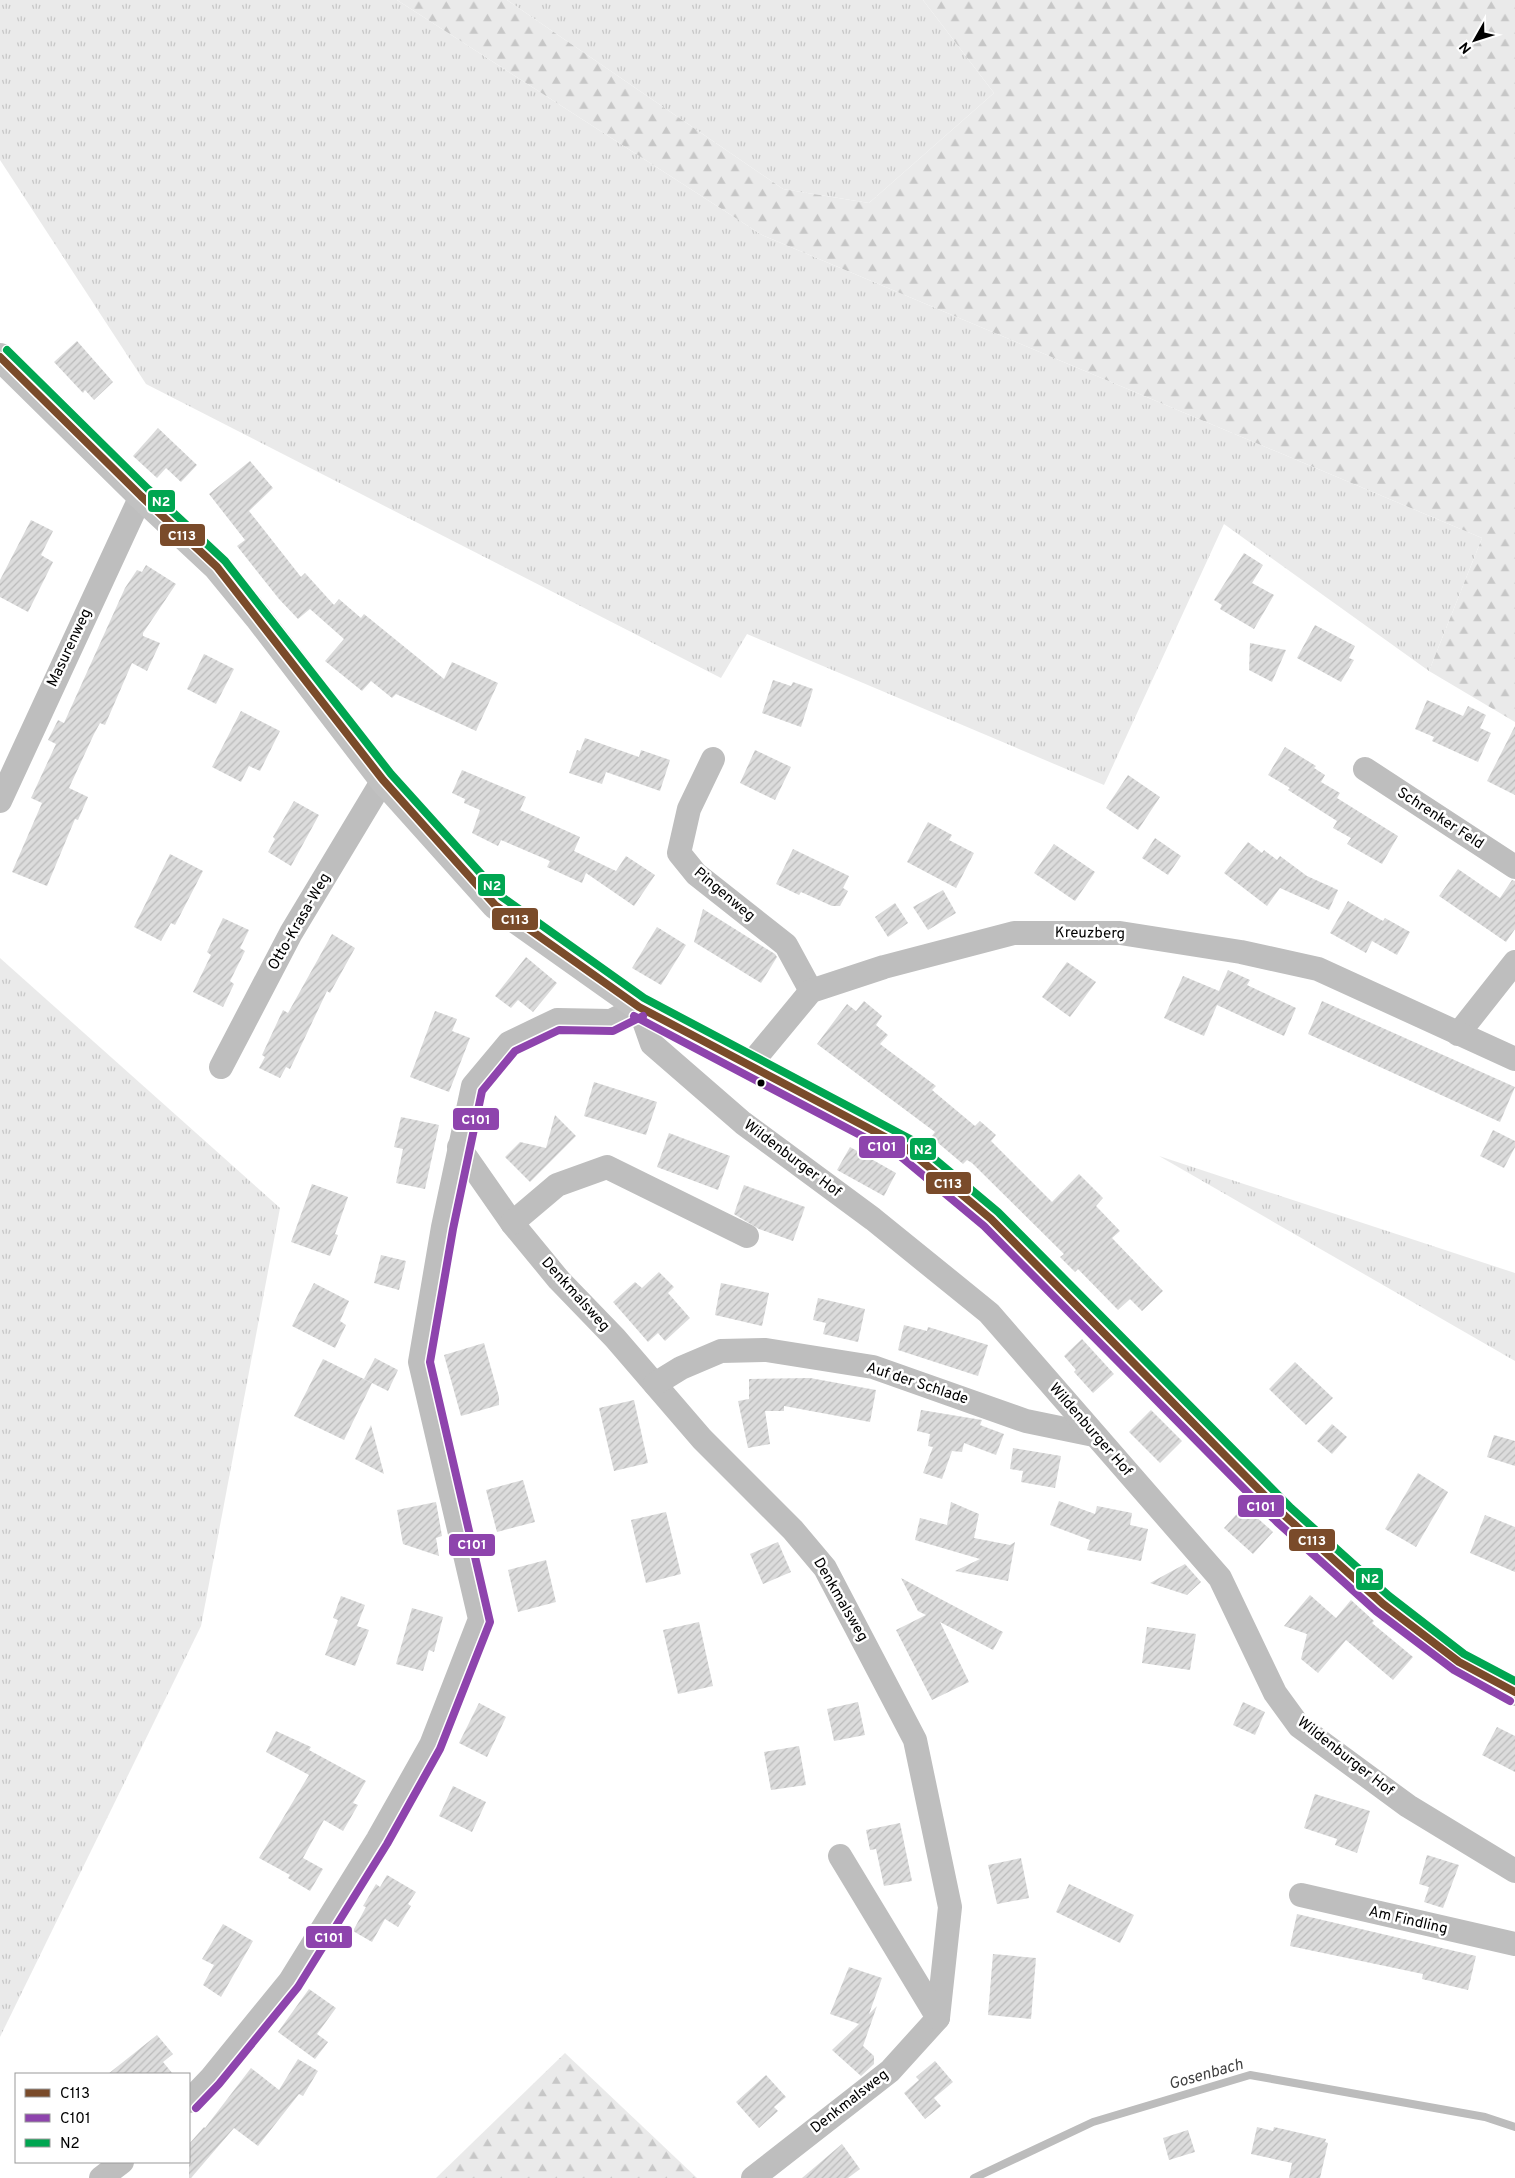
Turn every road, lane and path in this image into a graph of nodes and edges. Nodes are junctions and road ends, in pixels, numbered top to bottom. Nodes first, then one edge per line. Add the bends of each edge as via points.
1 (0, 357) edge
2 (141, 496) junction
3 (713, 759) dead end
4 (1365, 769) dead end
5 (383, 780) junction
6 (0, 801) edge
7 (1515, 867) edge
8 (1515, 962) edge
9 (811, 991) junction
10 (639, 1007) junction
11 (1458, 1034) junction
12 (1515, 1059) edge
13 (749, 1066) junction
14 (221, 1067) dead end
15 (458, 1147) junction
16 (512, 1223) junction
17 (747, 1236) dead end
18 (655, 1384) junction
19 (1094, 1435) junction
20 (1515, 1692) edge
21 (840, 1856) dead end
22 (1515, 1871) edge
23 (1301, 1895) dead end
24 (1515, 1944) edge
25 (938, 2018) junction
26 (190, 2100) edge
27 (121, 2163) edge
28 (101, 2178) edge
29 (753, 2178) edge

1 - 2 main road
2 - 5 main road via 217,567
2 - 6 street, Masurenweg
3 - 9 street, Pingenweg via 689,809 679,853 696,874 786,946
4 - 7 street, Schrenker Feld
5 - 10 main road via 495,905
5 - 14 street, Otto-Krasa-Weg via 291,933
8 - 11 street
9 - 11 street, Kreuzberg via 884,967 1014,933 1120,934 1240,952 1318,969
9 - 13 street
10 - 13 main road
10 - 15 street via 611,1020 556,1020 509,1044 473,1086
10 - 19 street, Wildenburger Hof via 652,1044 743,1123 873,1218 989,1313
11 - 12 street, Kreuzberg
13 - 20 main road via 906,1148 991,1219 1284,1515 1383,1604 1459,1662
15 - 16 street, Denkmalsweg
15 - 26 street via 420,1362 480,1619 431,1745 378,1839 290,1981
16 - 17 street via 557,1185 607,1167
16 - 18 street, Denkmalsweg via 559,1280
18 - 19 street, Auf der Schlade via 681,1368 721,1351 766,1350 873,1367 1026,1420
18 - 25 street, Denkmalsweg via 702,1440 793,1530 825,1568 915,1740 950,1907
19 - 22 street, Wildenburger Hof via 1220,1578 1275,1693 1299,1726 1408,1806
21 - 25 street
23 - 24 street, Am Findling
25 - 29 street, Denkmalsweg via 890,2071
27 - 28 street

